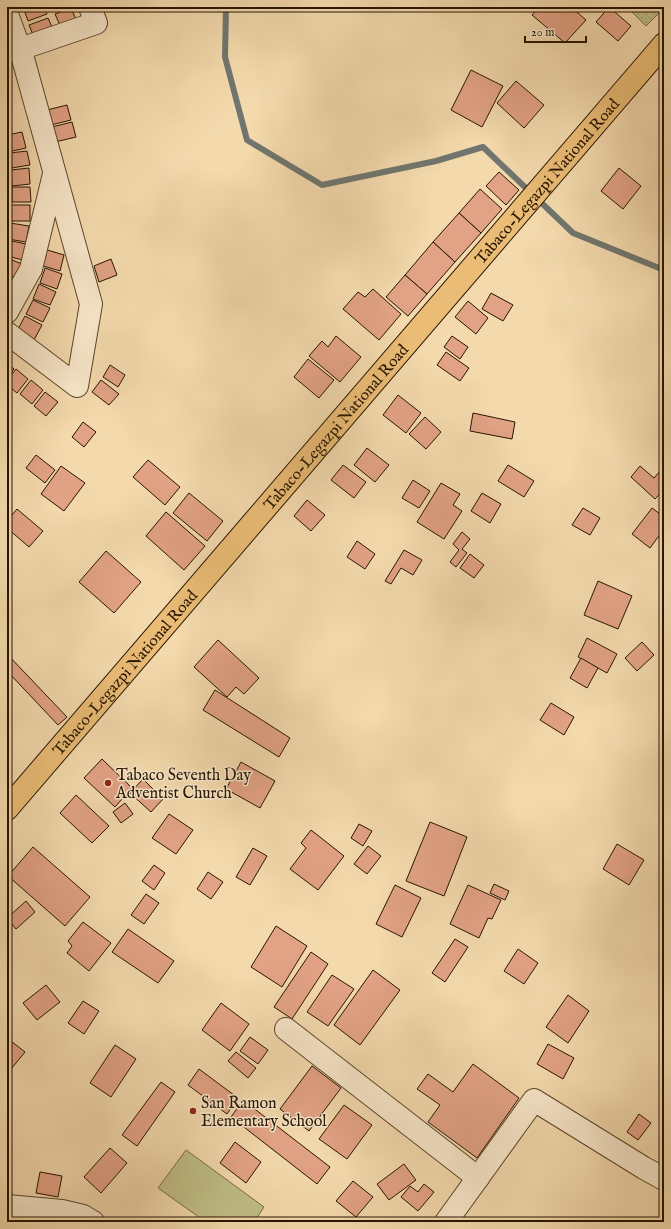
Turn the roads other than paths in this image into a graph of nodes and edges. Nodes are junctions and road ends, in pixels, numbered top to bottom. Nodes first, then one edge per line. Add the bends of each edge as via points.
1 (90, 7) edge
2 (7, 14) edge
3 (664, 44) edge
4 (16, 55) edge
5 (54, 171) junction
6 (7, 312) edge
7 (7, 333) edge
8 (7, 809) edge
9 (286, 1029) dead end
10 (478, 1178) junction
11 (664, 1179) edge
12 (7, 1206) edge
13 (93, 1222) edge
14 (446, 1222) edge

1 - 4 street via 96,23
2 - 4 street
3 - 8 main road, Tabaco-Legazpi National Road
4 - 5 street
5 - 6 street via 31,269
5 - 7 street via 91,304 77,386
9 - 10 street
10 - 11 street via 534,1100
10 - 14 street
12 - 13 street via 62,1211 83,1216

